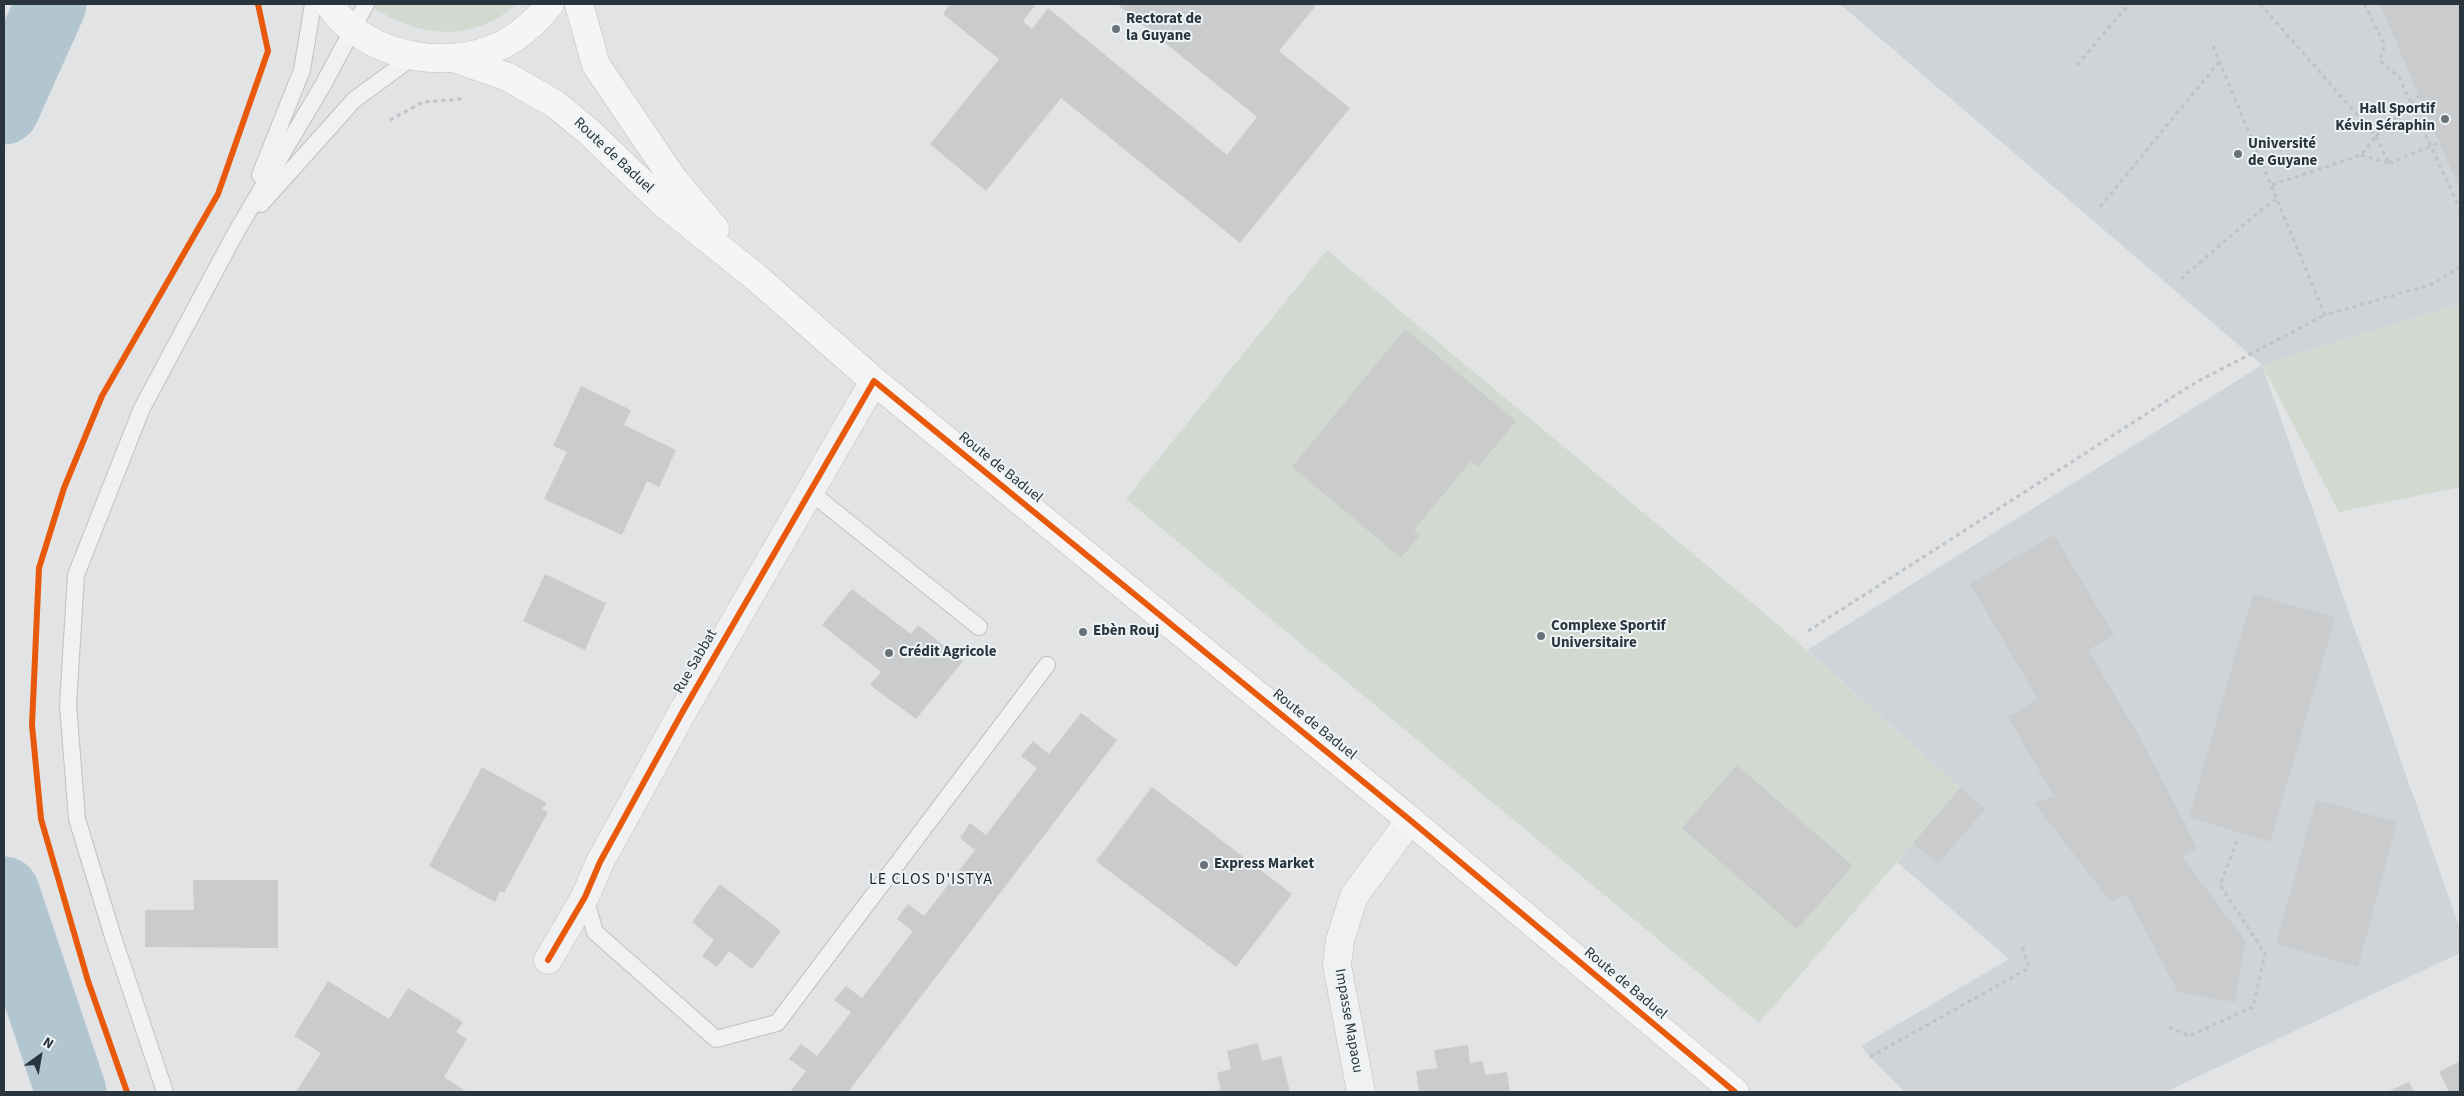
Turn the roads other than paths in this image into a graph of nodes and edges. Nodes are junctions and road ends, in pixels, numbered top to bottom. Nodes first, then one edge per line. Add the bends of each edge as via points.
1 (313, 4) edge
2 (329, 4) edge
3 (366, 4) edge
4 (550, 4) edge
5 (579, 4) edge
6 (353, 31) junction
7 (414, 56) junction
8 (454, 58) junction
9 (235, 234) junction
10 (758, 279) junction
11 (874, 381) junction
12 (809, 491) junction
13 (979, 626) dead end
14 (1047, 665) dead end
15 (1410, 820) junction
16 (585, 897) junction
17 (548, 960) dead end
18 (165, 1092) edge
19 (1361, 1092) edge
20 (1735, 1092) edge

1 - 9 lane via 302,70
2 - 6 main road
3 - 6 lane
4 - 8 main road via 538,19 513,38 485,51
5 - 10 main road, Route de Baduel via 596,65 674,180
6 - 7 main road
6 - 9 lane
7 - 8 main road
7 - 9 lane via 354,100
8 - 10 main road, Route de Baduel via 508,77 555,104 661,201
9 - 18 lane via 142,408 76,575 68,705 77,819
10 - 11 main road, Route de Baduel
11 - 12 street, Rue Sabbat
11 - 15 main road, Route de Baduel
12 - 13 lane
12 - 16 street, Rue Sabbat via 673,728 600,862
14 - 16 lane via 777,1023 716,1039 595,932
15 - 19 street, Impasse Mapaou via 1354,896 1340,940 1337,965
15 - 20 main road, Route de Baduel
16 - 17 street, Rue Sabbat

